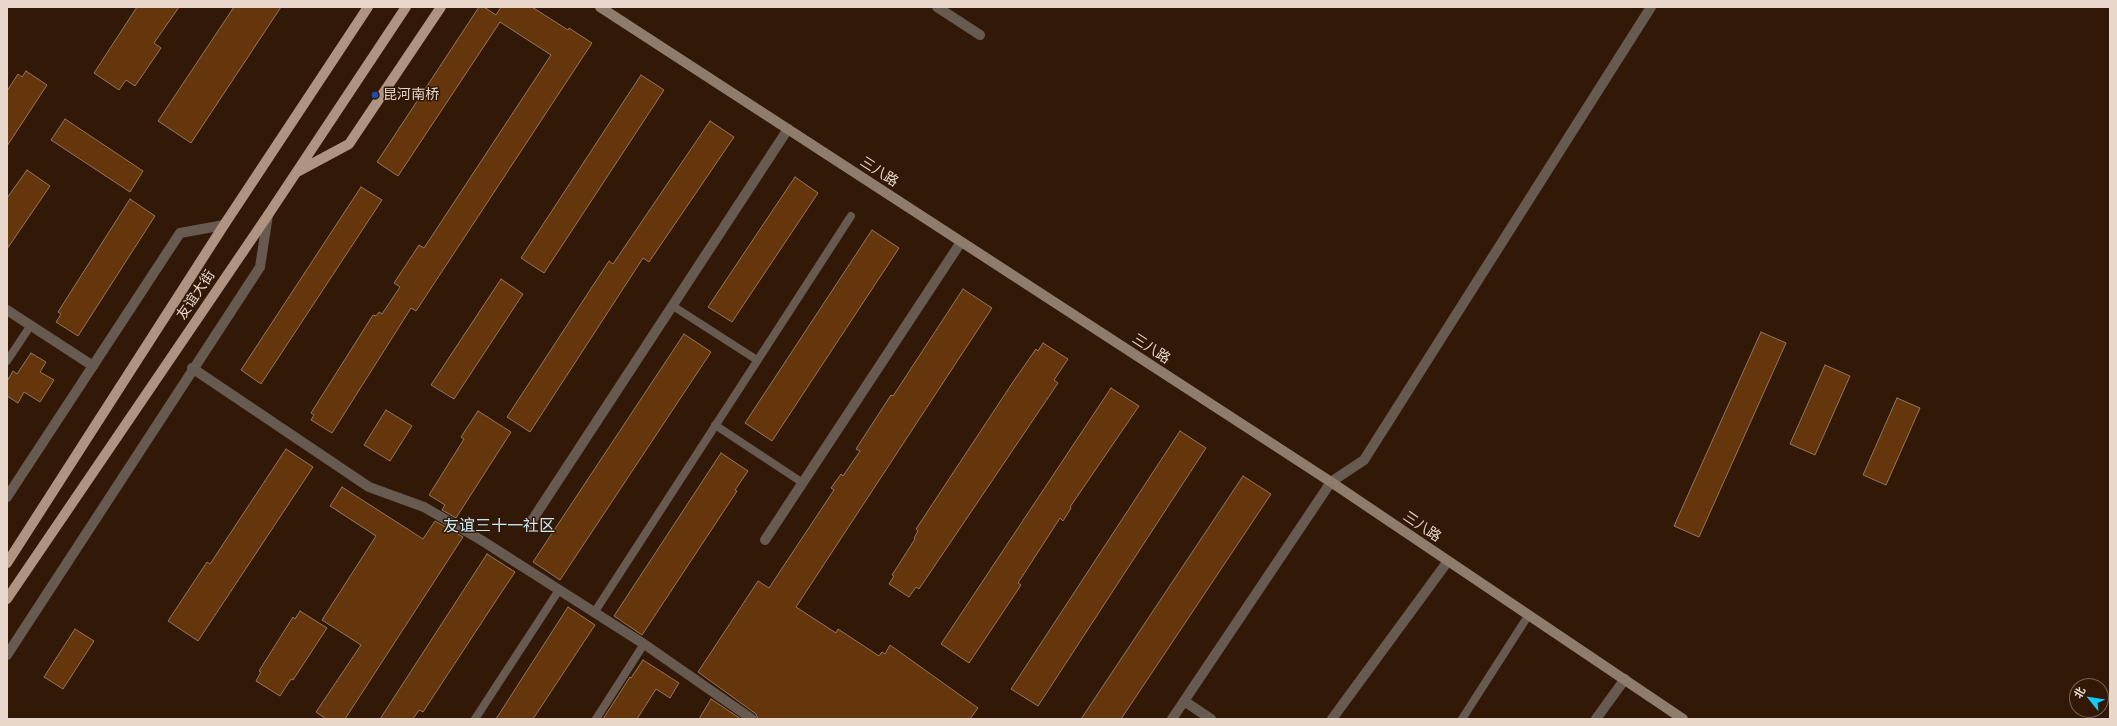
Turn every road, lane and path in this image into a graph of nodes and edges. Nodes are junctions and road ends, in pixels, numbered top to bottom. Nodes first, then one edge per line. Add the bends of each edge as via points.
1 (368, 7) edge
2 (406, 7) edge
3 (441, 7) edge
4 (600, 7) edge
5 (937, 7) edge
6 (1651, 7) edge
7 (980, 35) dead end
8 (788, 130) junction
9 (295, 173) junction
10 (268, 215) junction
11 (851, 216) dead end
12 (224, 225) junction
13 (961, 242) junction
14 (673, 306) junction
15 (7, 310) edge
16 (31, 325) junction
17 (757, 360) junction
18 (7, 361) edge
19 (94, 366) junction
20 (192, 368) junction
21 (715, 425) junction
22 (1330, 482) junction
23 (803, 483) junction
24 (7, 497) edge
25 (529, 525) dead end
26 (765, 540) dead end
27 (10, 559) edge
28 (1448, 561) junction
29 (559, 590) junction
30 (7, 599) edge
31 (594, 613) junction
32 (1528, 616) junction
33 (644, 644) junction
34 (7, 655) edge
35 (1625, 680) junction
36 (1184, 701) junction
37 (476, 719) edge
38 (596, 719) edge
39 (752, 719) edge
40 (1172, 719) edge
41 (1211, 719) edge
42 (1332, 719) edge
43 (1462, 719) edge
44 (1596, 719) edge
45 (1683, 719) edge

1 - 12 main road, 友谊大街
2 - 9 main road, 友谊大街
3 - 9 main road via 349,144
4 - 8 main road, 三八路
5 - 7 street
6 - 22 street via 1364,460
8 - 13 main road, 三八路
8 - 14 street
9 - 10 main road, 友谊大街
10 - 20 street via 260,267
10 - 30 main road, 友谊大街
11 - 17 lane
12 - 19 street via 180,233
12 - 27 main road, 友谊大街
13 - 22 main road, 三八路
13 - 23 street
14 - 17 lane
14 - 25 street
15 - 16 street
16 - 18 lane
16 - 19 street
17 - 21 lane
19 - 24 street
20 - 29 street via 369,487 446,518
20 - 34 street
21 - 23 lane
21 - 31 lane
22 - 28 main road, 三八路
22 - 36 street
23 - 26 street
28 - 32 main road, 三八路
28 - 42 street
29 - 31 street
29 - 37 lane
31 - 33 street
32 - 35 main road, 三八路
32 - 43 lane
33 - 38 lane
33 - 39 street
35 - 44 street
35 - 45 main road, 三八路
36 - 40 street
36 - 41 street

